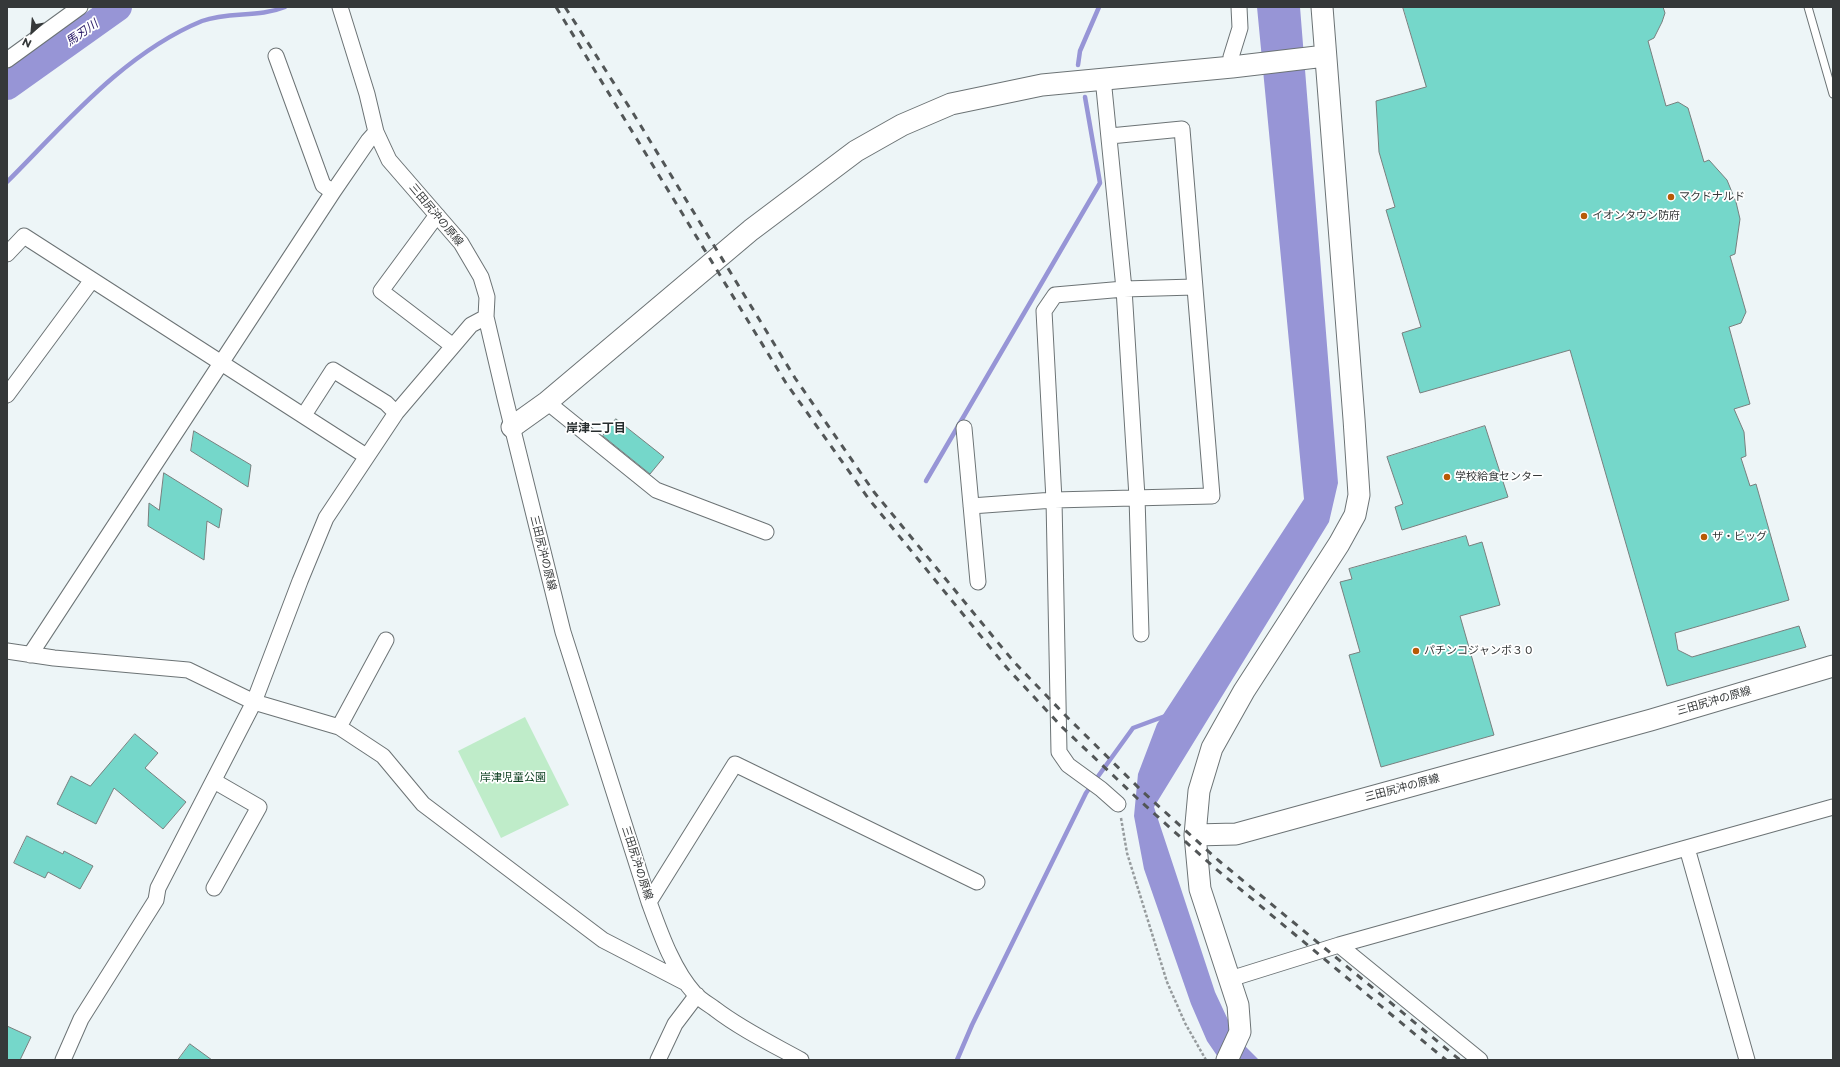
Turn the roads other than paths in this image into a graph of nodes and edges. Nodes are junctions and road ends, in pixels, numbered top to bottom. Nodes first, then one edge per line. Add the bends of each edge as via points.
1 (80, 7) edge
2 (340, 7) edge
3 (1239, 7) edge
4 (1322, 7) edge
5 (1808, 7) edge
6 (276, 56) dead end
7 (1317, 57) junction
8 (7, 60) edge
9 (1236, 67) junction
10 (1103, 78) junction
11 (1833, 94) edge
12 (376, 132) junction
13 (1110, 136) junction
14 (333, 192) junction
15 (437, 215) junction
16 (7, 254) edge
17 (92, 280) junction
18 (1194, 287) junction
19 (1124, 289) junction
20 (486, 316) junction
21 (453, 346) junction
22 (222, 363) junction
23 (7, 395) edge
24 (547, 402) junction
25 (396, 413) junction
26 (304, 415) junction
27 (512, 427) junction
28 (964, 428) dead end
29 (366, 456) junction
30 (1137, 497) junction
31 (1054, 500) junction
32 (971, 506) junction
33 (766, 532) dead end
34 (978, 582) dead end
35 (1141, 634) dead end
36 (386, 640) dead end
37 (7, 651) edge
38 (30, 655) junction
39 (1833, 666) edge
40 (254, 702) junction
41 (339, 727) junction
42 (214, 781) junction
43 (1118, 804) road end
44 (1833, 807) edge
45 (1195, 835) junction
46 (1687, 848) junction
47 (977, 882) dead end
48 (214, 888) dead end
49 (649, 902) junction
50 (1339, 945) junction
51 (1230, 979) junction
52 (686, 983) junction
53 (696, 995) junction
54 (63, 1060) edge
55 (658, 1060) edge
56 (802, 1060) edge
57 (1227, 1060) edge
58 (1480, 1060) edge
59 (1747, 1060) edge

1 - 8 street
2 - 12 street, 三田尻沖の原線
3 - 9 street via 1240,28 1231,57
4 - 7 street
5 - 11 lane
6 - 14 street via 324,185
7 - 9 street
7 - 45 street via 1354,411 1359,495 1355,515 1339,544 1244,691 1212,748 1200,790
9 - 10 street
10 - 13 street
10 - 24 street via 1042,85 951,104 902,125 856,151 752,230
12 - 14 street
12 - 15 street, 三田尻沖の原線 via 389,160
13 - 18 street via 1182,129
13 - 19 street
14 - 22 street
15 - 20 street, 三田尻沖の原線 via 461,243 481,277 487,297
15 - 21 street via 381,291
16 - 17 street via 24,236
17 - 22 street
17 - 23 street
18 - 19 street
18 - 30 street via 1212,496
19 - 30 street
19 - 31 street via 1055,295 1044,311
20 - 21 street via 471,325
20 - 27 street, 三田尻沖の原線
21 - 25 street
22 - 26 street
22 - 38 street
24 - 27 street
24 - 33 street via 656,490
25 - 26 street via 386,403 333,370
25 - 29 street
26 - 29 street
27 - 49 street, 三田尻沖の原線 via 563,632
28 - 32 street
29 - 40 street via 326,518
30 - 31 street
30 - 35 street
31 - 32 street
31 - 43 street via 1059,752 1068,765
32 - 34 street
36 - 41 street
37 - 38 street
38 - 40 street via 188,670
39 - 45 street, 三田尻沖の原線 via 1651,720 1236,834
40 - 41 street
40 - 42 street
41 - 52 street via 382,756 423,804 596,935 646,964
42 - 48 street via 259,807
42 - 54 street via 158,888 156,900 81,1019
44 - 46 street
45 - 51 street via 1200,889
46 - 50 street
46 - 59 street
47 - 49 street via 735,764
49 - 52 street, 三田尻沖の原線 via 662,938
50 - 51 street
50 - 58 street
51 - 57 street via 1238,1005 1240,1032
52 - 53 street, 三田尻沖の原線
53 - 55 street via 675,1024
53 - 56 street, 三田尻沖の原線 via 726,1018

